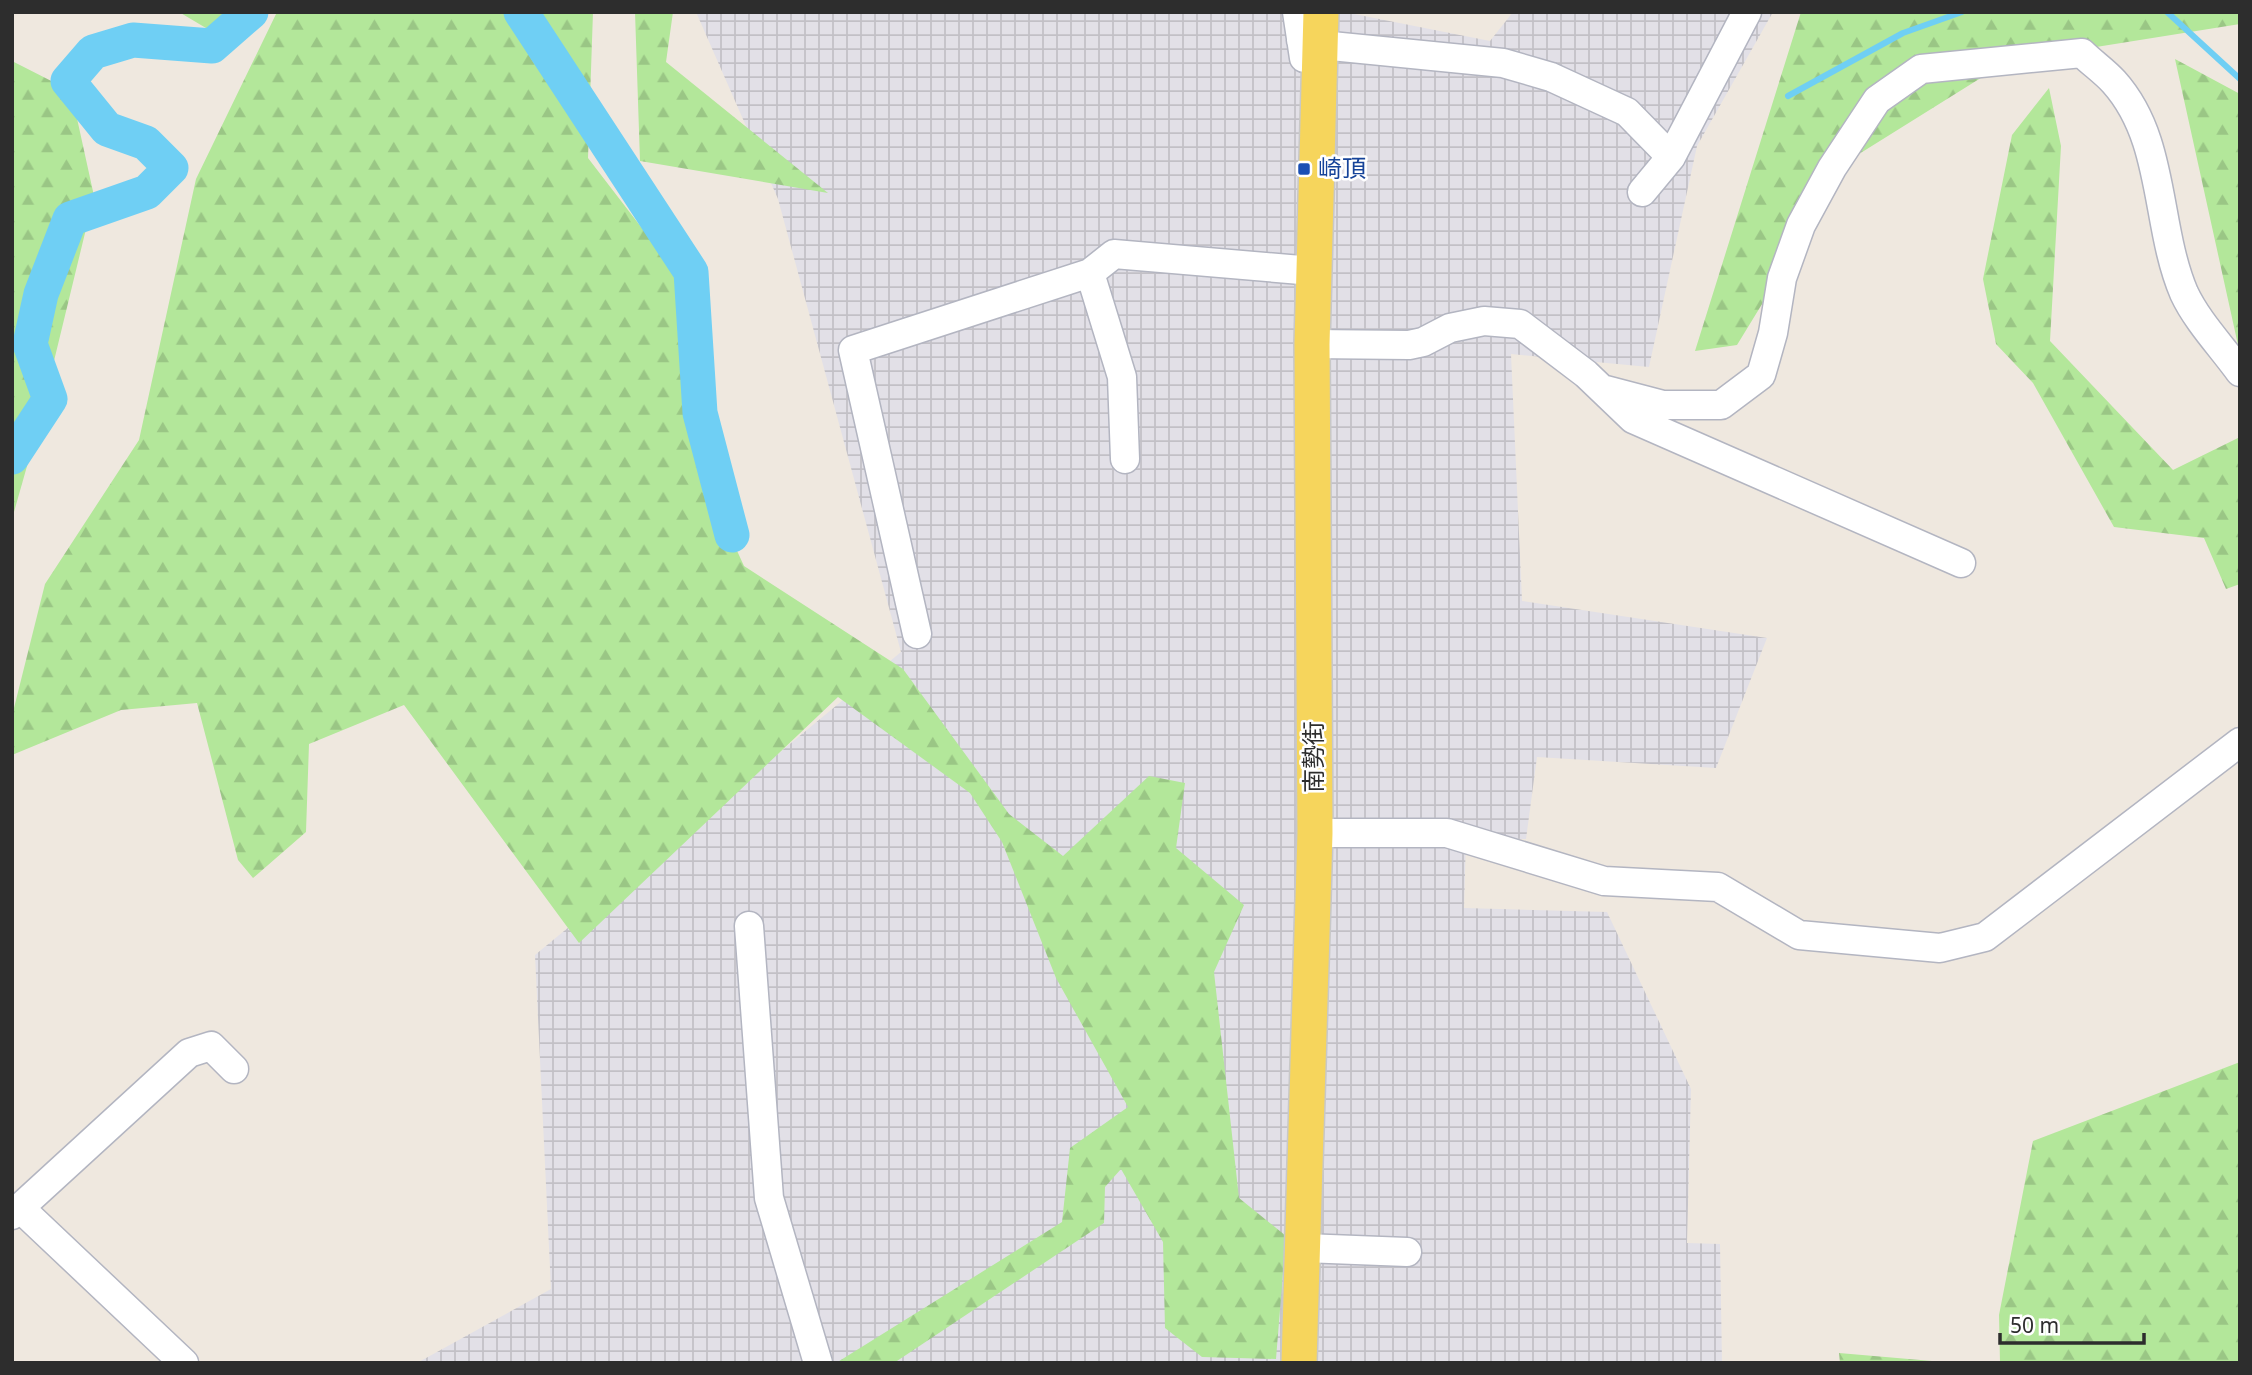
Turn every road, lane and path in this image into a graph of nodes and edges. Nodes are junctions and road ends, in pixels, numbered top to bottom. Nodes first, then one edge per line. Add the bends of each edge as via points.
1 (1297, 12) edge
2 (1747, 12) edge
3 (1314, 32) edge
4 (1671, 157) junction
5 (1642, 192) dead end
6 (1313, 271) junction
7 (1090, 273) junction
8 (1312, 344) junction
9 (2240, 372) edge
10 (1602, 389) junction
11 (1125, 459) dead end
12 (1961, 563) dead end
13 (918, 634) dead end
14 (2240, 743) edge
15 (1315, 833) junction
16 (749, 926) dead end
17 (234, 1069) dead end
18 (16, 1211) edge
19 (1304, 1247) junction
20 (1407, 1252) dead end
21 (184, 1363) edge
22 (818, 1363) edge
23 (1299, 1363) edge

1 - 3 street
2 - 4 street
3 - 4 street via 1503,63 1551,77 1627,112
3 - 6 main road, 南勢街 via 1319,151
4 - 5 street
6 - 7 street via 1114,254
6 - 8 main road, 南勢街
7 - 11 street via 1122,377
7 - 13 street via 853,350
8 - 10 street via 1409,345 1484,320 1520,324
8 - 15 main road, 南勢街
9 - 10 street via 2185,295 2142,127 2115,83 2082,53 1921,69 1877,100 1801,225 1782,278 1761,376 1721,405 1663,405
10 - 12 street via 1633,419
14 - 15 street via 1984,936 1940,948 1799,935 1718,887 1604,881 1447,833
15 - 19 main road, 南勢街
16 - 22 street via 769,1198
17 - 18 street via 211,1046 189,1053
18 - 21 street
19 - 20 street
19 - 23 main road, 南勢街

